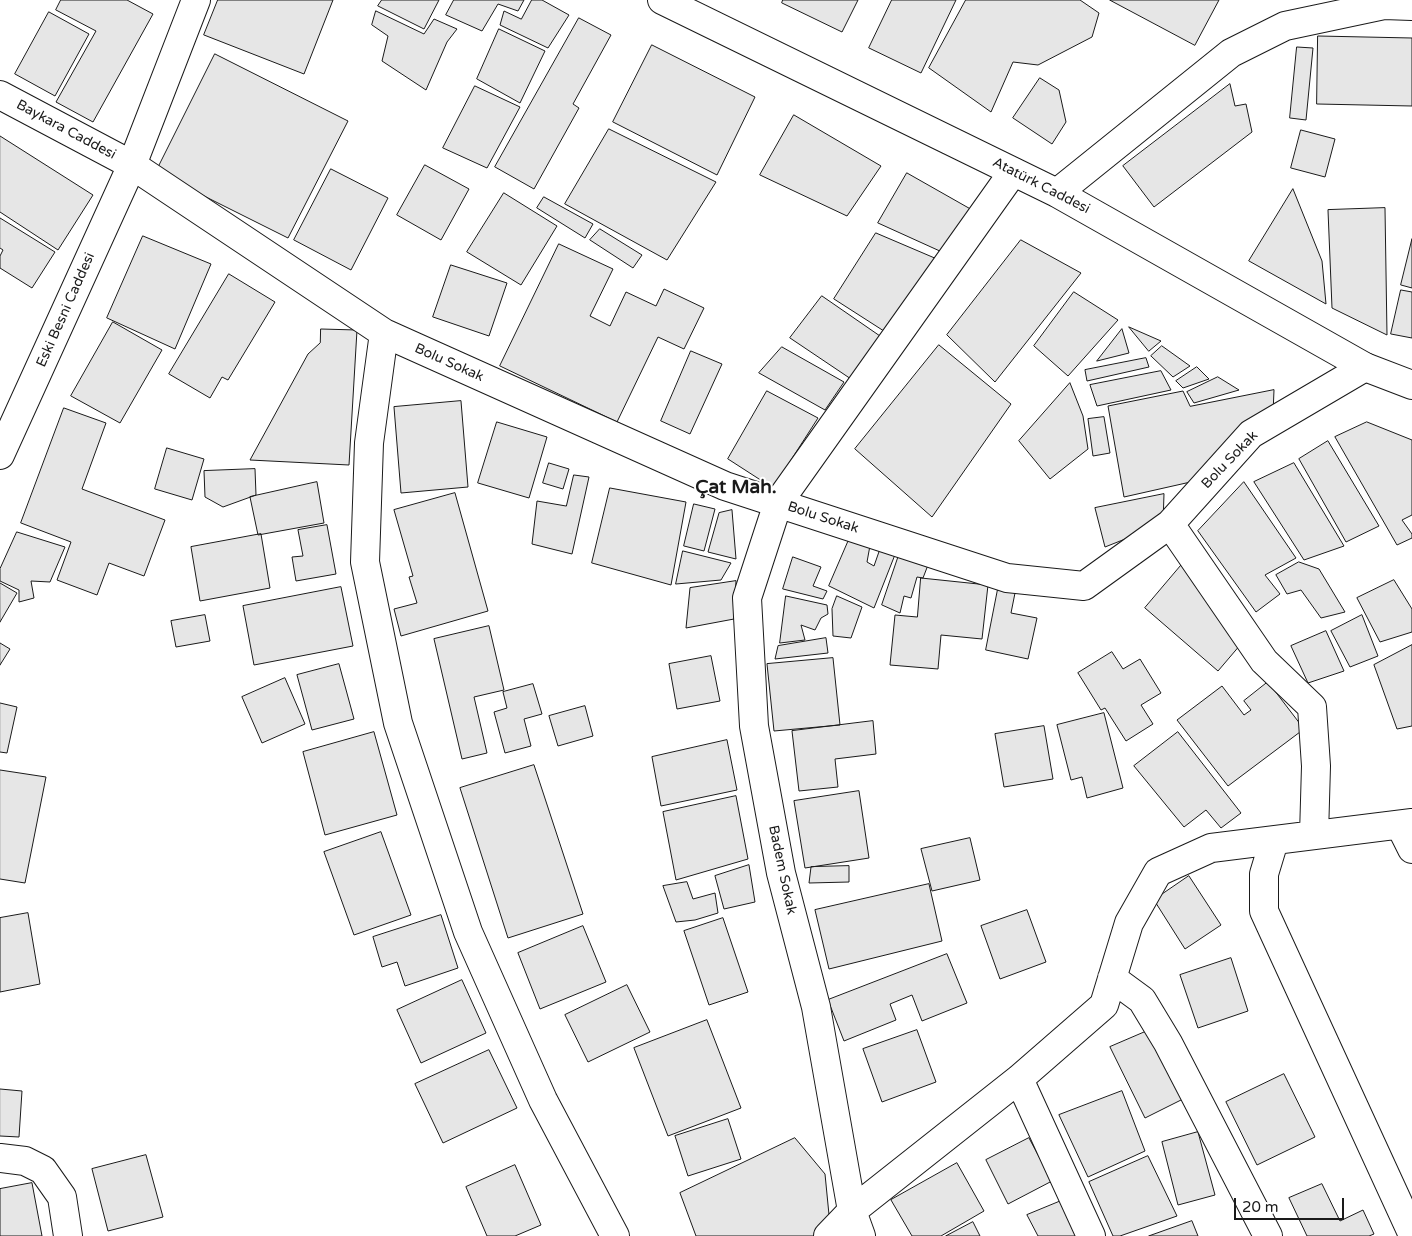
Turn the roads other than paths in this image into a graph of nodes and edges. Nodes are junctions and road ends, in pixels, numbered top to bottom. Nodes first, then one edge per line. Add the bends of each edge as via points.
1 (196, 0) edge
2 (662, 0) edge
3 (1355, 0) edge
4 (1384, 5) junction
5 (1412, 6) edge
6 (0, 95) edge
7 (132, 165) junction
8 (1013, 172) junction
9 (1057, 193) junction
10 (384, 334) junction
11 (1365, 367) junction
12 (1412, 385) edge
13 (0, 455) edge
14 (778, 503) junction
15 (1170, 524) junction
16 (1406, 824) edge
17 (1314, 835) junction
18 (1274, 841) junction
19 (1412, 849) edge
20 (1112, 978) junction
21 (1019, 1079) junction
22 (0, 1158) edge
23 (857, 1224) edge
24 (1412, 1233) edge
25 (68, 1236) edge
26 (615, 1236) edge
27 (828, 1236) edge
28 (1091, 1236) edge
29 (1268, 1236) edge

1 - 7 street, Eski Besni Caddesi
2 - 8 street, Atatürk Caddesi
3 - 4 street
4 - 5 street
4 - 9 street via 1285,26 1232,53
6 - 7 street, Baykara Caddesi
7 - 10 street, Bolu Sokak
7 - 13 street, Eski Besni Caddesi
8 - 9 street, Atatürk Caddesi
8 - 14 street, Badem Sokak
9 - 11 street, Atatürk Caddesi
10 - 14 street, Bolu Sokak via 725,486
10 - 26 street via 369,443 365,562 398,723 468,932 543,1100
11 - 12 street, Atatürk Caddesi
11 - 15 street, Bolu Sokak via 1251,434
14 - 15 street, Bolu Sokak via 1007,578 1084,586
14 - 23 street, Badem Sokak via 746,598 754,726 781,873 816,1007
15 - 17 street via 1264,661 1312,707 1316,766
16 - 17 street
16 - 19 street
17 - 18 street
18 - 20 street via 1211,848 1158,872 1129,923
18 - 24 street via 1264,874 1264,911
20 - 21 street via 1104,1005
20 - 29 street via 1142,1000 1168,1043
21 - 23 street
21 - 28 street
22 - 25 street via 25,1161 43,1170 62,1197
23 - 27 street

